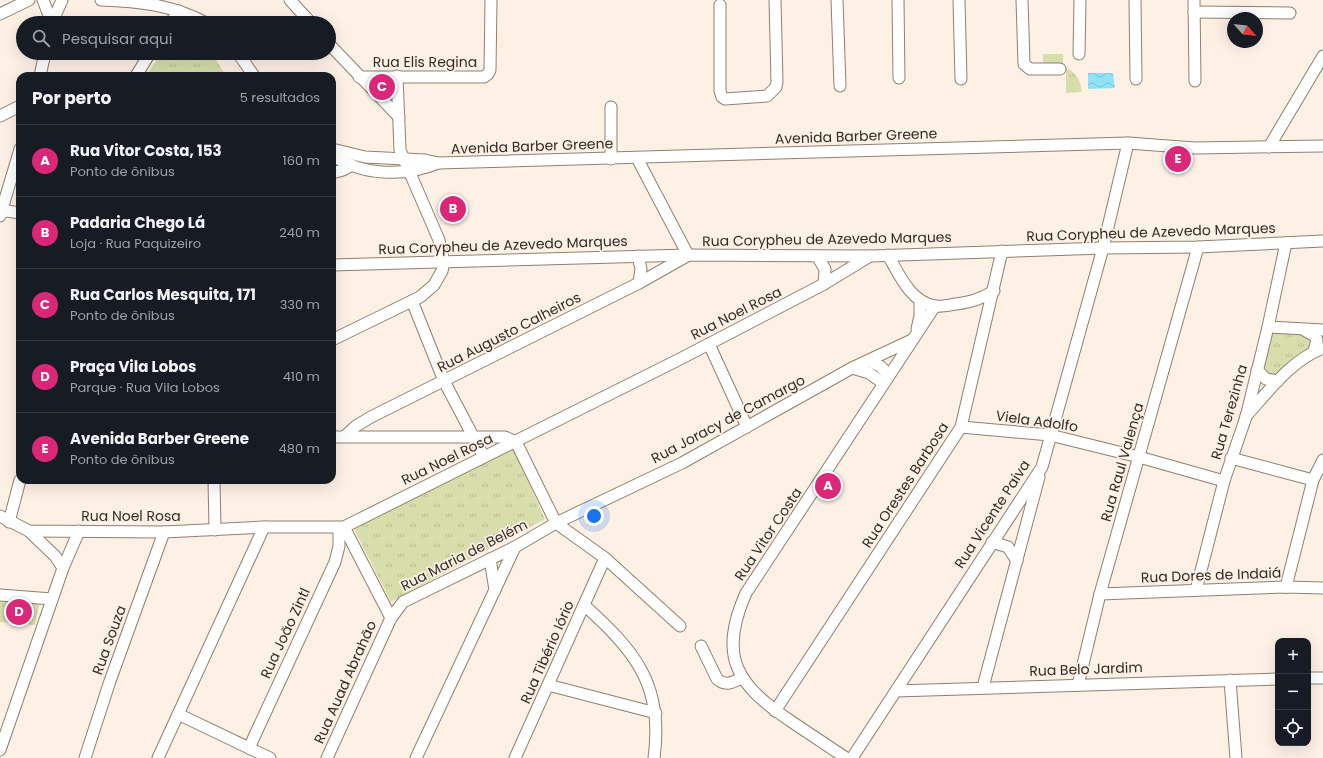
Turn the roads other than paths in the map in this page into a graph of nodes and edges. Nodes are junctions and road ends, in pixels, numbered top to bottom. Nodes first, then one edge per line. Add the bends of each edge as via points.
1 (29, 0) edge
2 (43, 0) edge
3 (62, 0) edge
4 (101, 0) edge
5 (290, 0) edge
6 (491, 0) edge
7 (775, 0) edge
8 (837, 0) edge
9 (898, 0) edge
10 (960, 0) edge
11 (1022, 0) edge
12 (1080, 0) edge
13 (1135, 0) edge
14 (1194, 0) edge
15 (720, 5) dead end
16 (179, 11) junction
17 (1194, 12) junction
18 (1290, 13) dead end
19 (0, 14) edge
20 (49, 16) edge
21 (55, 16) edge
22 (175, 16) edge
23 (190, 16) edge
24 (304, 16) edge
25 (336, 52) edge
26 (1079, 54) dead end
27 (1323, 56) edge
28 (43, 60) edge
29 (146, 60) edge
30 (243, 60) edge
31 (1060, 69) dead end
32 (41, 72) edge
33 (138, 72) edge
34 (251, 72) edge
35 (1311, 75) junction
36 (1323, 75) edge
37 (397, 76) junction
38 (359, 77) junction
39 (899, 78) dead end
40 (962, 79) dead end
41 (1136, 79) dead end
42 (1195, 81) dead end
43 (840, 86) dead end
44 (611, 107) dead end
45 (16, 108) edge
46 (0, 116) edge
47 (399, 117) junction
48 (1128, 143) junction
49 (1323, 146) edge
50 (1269, 147) junction
51 (336, 150) edge
52 (336, 157) edge
53 (637, 158) junction
54 (611, 159) junction
55 (403, 160) junction
56 (16, 162) edge
57 (438, 163) junction
58 (352, 165) junction
59 (409, 171) junction
60 (336, 172) edge
61 (16, 212) edge
62 (0, 214) edge
63 (1323, 241) edge
64 (1286, 242) junction
65 (1198, 247) junction
66 (1103, 248) junction
67 (1002, 252) junction
68 (688, 255) junction
69 (888, 255) junction
70 (638, 256) junction
71 (817, 256) junction
72 (870, 256) junction
73 (444, 262) junction
74 (336, 265) edge
75 (639, 283) junction
76 (824, 284) junction
77 (994, 291) junction
78 (920, 300) junction
79 (412, 301) junction
80 (974, 301) junction
81 (935, 306) junction
82 (1268, 326) junction
83 (1304, 330) junction
84 (1323, 330) edge
85 (983, 335) junction
86 (336, 338) edge
87 (914, 338) junction
88 (709, 344) junction
89 (1318, 350) edge
90 (868, 361) junction
91 (852, 368) junction
92 (1257, 370) junction
93 (886, 379) junction
94 (444, 381) junction
95 (1278, 381) junction
96 (1246, 417) junction
97 (747, 427) junction
98 (961, 428) junction
99 (1050, 435) junction
100 (345, 436) junction
101 (336, 437) edge
102 (473, 437) junction
103 (516, 442) junction
104 (484, 457) junction
105 (1139, 457) junction
106 (1232, 458) junction
107 (1323, 460) edge
108 (1042, 467) junction
109 (1313, 480) junction
110 (1224, 481) junction
111 (18, 484) edge
112 (214, 484) edge
113 (4, 519) edge
114 (556, 523) junction
115 (264, 527) junction
116 (341, 528) junction
117 (215, 530) junction
118 (30, 531) junction
119 (79, 531) junction
120 (164, 532) junction
121 (992, 542) junction
122 (515, 547) junction
123 (605, 558) junction
124 (490, 559) junction
125 (1017, 561) junction
126 (63, 568) junction
127 (1286, 587) junction
128 (1323, 588) edge
129 (495, 590) junction
130 (1196, 590) junction
131 (1100, 594) junction
132 (0, 595) edge
133 (52, 599) junction
134 (584, 605) junction
135 (391, 618) junction
136 (680, 626) dead end
137 (701, 646) dead end
138 (742, 678) junction
139 (1311, 678) edge
140 (1323, 678) edge
141 (1275, 679) edge
142 (1230, 680) junction
143 (548, 685) junction
144 (1078, 685) junction
145 (983, 687) junction
146 (896, 691) junction
147 (775, 711) junction
148 (656, 713) junction
149 (178, 714) junction
150 (249, 748) junction
151 (0, 750) edge
152 (266, 757) edge
153 (85, 758) edge
154 (158, 758) edge
155 (327, 758) edge
156 (416, 758) edge
157 (515, 758) edge
158 (654, 758) edge
159 (846, 758) edge
160 (852, 758) edge
161 (1236, 758) edge

1 - 19 street
2 - 20 street
3 - 21 street
4 - 16 street via 157,5
5 - 24 street
6 - 37 street, Rua Elis Regina via 488,74 484,77
7 - 15 street via 777,82 776,88 767,96 725,99 722,97
8 - 43 street
9 - 39 street
10 - 40 street
11 - 31 street via 1024,64 1030,69
12 - 26 street
13 - 41 street
14 - 17 street
16 - 22 street
16 - 23 street
17 - 18 street
17 - 42 street
25 - 38 street
27 - 35 street
28 - 32 street
29 - 33 street
30 - 34 street
35 - 36 street
35 - 50 street
37 - 38 street, Rua Elis Regina
37 - 47 street
38 - 47 street
44 - 54 street
45 - 46 street
47 - 55 street via 400,150
48 - 50 street, Avenida Barber Greene via 1194,148
48 - 53 street, Avenida Barber Greene
48 - 66 street, Rua Vicente Paiva
49 - 50 street, Avenida Barber Greene
51 - 55 street, Avenida Barber Greene via 366,157
52 - 58 street, Avenida Barber Greene
53 - 54 street, Avenida Barber Greene
53 - 68 street
54 - 57 street, Avenida Barber Greene
55 - 57 street, Avenida Barber Greene
55 - 59 street
56 - 62 street
57 - 59 street, Avenida Barber Greene
58 - 59 street, Avenida Barber Greene via 376,171
58 - 60 street
59 - 73 street via 439,240
61 - 62 street via 7,211
63 - 64 street, Rua Corypheu de Azevedo Marques
64 - 65 street, Rua Corypheu de Azevedo Marques
64 - 82 street, Rua Terezinha
65 - 66 street, Rua Corypheu de Azevedo Marques
65 - 105 street, Rua Raul Valença
66 - 67 street, Rua Corypheu de Azevedo Marques
66 - 99 street, Rua Vicente Paiva
67 - 69 street, Rua Corypheu de Azevedo Marques
67 - 77 street, Rua Orestes Barbosa
68 - 70 street, Rua Corypheu de Azevedo Marques
68 - 71 street, Rua Corypheu de Azevedo Marques
68 - 75 street, Rua Augusto Calheiros
69 - 72 street, Rua Corypheu de Azevedo Marques
69 - 78 street via 905,285
70 - 73 street, Rua Corypheu de Azevedo Marques
70 - 75 street via 641,269
71 - 72 street, Rua Corypheu de Azevedo Marques
71 - 76 street via 825,269
72 - 76 street, Rua Noel Rosa
73 - 74 street, Rua Corypheu de Azevedo Marques
73 - 79 street via 434,285
75 - 94 street, Rua Augusto Calheiros
76 - 88 street, Rua Noel Rosa
77 - 80 street
77 - 85 street, Rua Orestes Barbosa
78 - 81 street
78 - 87 street via 920,316
79 - 86 street
79 - 94 street
80 - 81 street
80 - 85 street via 983,313
81 - 87 street, Rua Vitor Costa
82 - 83 street
82 - 92 street, Rua Terezinha
83 - 84 street
83 - 89 street via 1315,336
85 - 98 street, Rua Orestes Barbosa
87 - 90 street, Rua Joracy de Camargo
87 - 93 street, Rua Vitor Costa
88 - 97 street
88 - 103 street, Rua Noel Rosa
89 - 95 street
90 - 91 street, Rua Joracy de Camargo
90 - 93 street via 880,366
91 - 93 street
91 - 97 street, Rua Joracy de Camargo
92 - 95 street via 1266,379
92 - 96 street, Rua Terezinha
93 - 138 street, Rua Vitor Costa via 746,593 738,612 732,645
94 - 100 street, Rua Augusto Calheiros via 367,419
94 - 102 street
95 - 96 street
96 - 106 street, Rua Terezinha
97 - 114 street, Rua Joracy de Camargo via 682,463
98 - 99 street, Viela Adolfo
98 - 147 street, Rua Orestes Barbosa
99 - 105 street, Viela Adolfo
99 - 108 street, Rua Vicente Paiva
100 - 101 street
100 - 102 street
102 - 103 street via 505,437
102 - 104 street
103 - 104 street, Rua Noel Rosa
103 - 114 street
104 - 116 street, Rua Noel Rosa
105 - 110 street, Viela Adolfo
105 - 131 street, Rua Raul Valença
106 - 109 street
106 - 110 street, Rua Terezinha
107 - 109 street
108 - 121 street, Rua Vicente Paiva
108 - 125 street
109 - 127 street
110 - 130 street, Rua Terezinha
111 - 113 street
112 - 117 street
113 - 118 street, Rua Noel Rosa
114 - 122 street, Rua Maria de Belém
114 - 123 street
115 - 116 street, Rua Noel Rosa
115 - 117 street, Rua Noel Rosa
115 - 149 street
116 - 135 street
116 - 150 street, Rua João Zintl via 335,562
117 - 120 street, Rua Noel Rosa
118 - 119 street, Rua Noel Rosa
118 - 126 street via 55,556
119 - 120 street, Rua Noel Rosa
119 - 126 street
120 - 153 street, Rua Souza
121 - 125 street via 1008,548
121 - 146 street, Rua Vicente Paiva
122 - 124 street, Rua Maria de Belém
122 - 129 street
123 - 134 street, Rua Tibério Iório
123 - 136 street
124 - 129 street
124 - 135 street, Rua Maria de Belém via 404,602
125 - 145 street
126 - 133 street
127 - 128 street, Rua Dores de Indaiá
127 - 130 street, Rua Dores de Indaiá
129 - 156 street
130 - 131 street, Rua Dores de Indaiá
131 - 144 street, Rua Raul Valença
132 - 133 street
133 - 151 street
134 - 143 street, Rua Tibério Iório
134 - 148 street via 624,643 635,659 647,681
135 - 155 street, Rua Auad Abrahão
137 - 138 street via 717,679 729,684
138 - 147 street, Rua Vitor Costa via 755,694
139 - 140 street
141 - 142 street, Rua Belo Jardim
142 - 144 street, Rua Belo Jardim
142 - 161 street
143 - 148 street
143 - 157 street, Rua Tibério Iório
144 - 145 street, Rua Belo Jardim
145 - 146 street, Rua Belo Jardim
146 - 160 street, Rua Vicente Paiva
147 - 159 street, Rua Vitor Costa
148 - 158 street via 657,736
149 - 150 street
149 - 154 street
150 - 152 street

